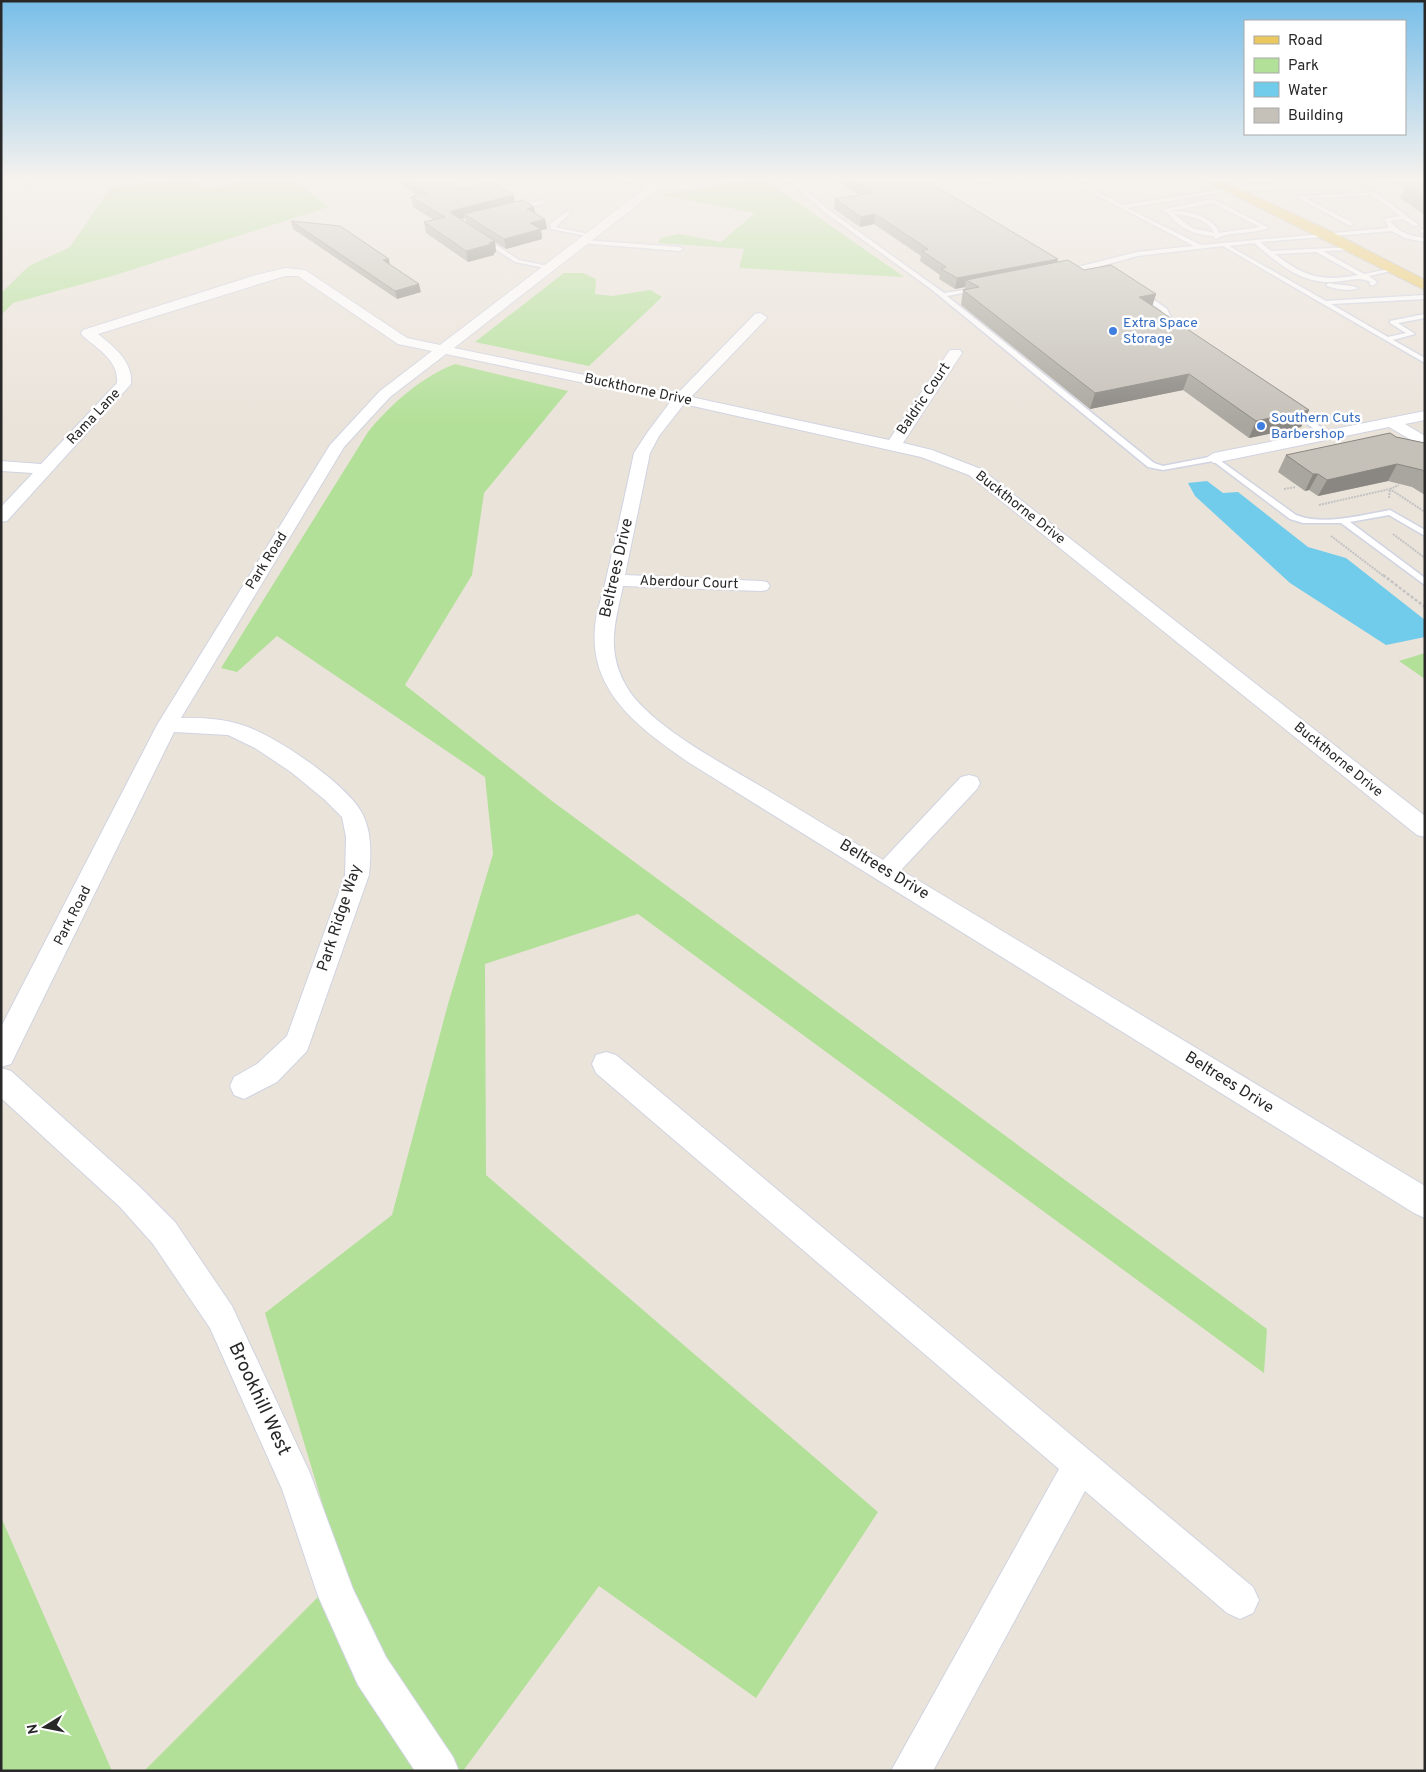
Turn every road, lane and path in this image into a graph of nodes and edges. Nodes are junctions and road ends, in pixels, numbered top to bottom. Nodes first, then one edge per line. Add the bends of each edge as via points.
1 (515, 260) edge
2 (559, 260) edge
3 (898, 260) edge
4 (1114, 260) edge
5 (1252, 260) edge
6 (1278, 260) edge
7 (1334, 260) edge
8 (1374, 260) edge
9 (1098, 265) junction
10 (550, 267) junction
11 (1393, 269) junction
12 (1064, 270) edge
13 (1105, 270) edge
14 (1294, 272) junction
15 (1277, 275) junction
16 (1364, 276) junction
17 (1322, 282) junction
18 (1372, 284) dead end
19 (1425, 286) edge
20 (1355, 288) dead end
21 (981, 289) edge
22 (1137, 292) edge
23 (944, 295) junction
24 (1425, 296) edge
25 (1325, 303) junction
26 (1425, 316) edge
27 (760, 317) dead end
28 (1183, 334) edge
29 (1386, 339) junction
30 (441, 349) junction
31 (955, 353) dead end
32 (1425, 361) edge
33 (682, 400) junction
34 (1286, 405) edge
35 (1425, 415) edge
36 (1392, 422) junction
37 (1327, 435) junction
38 (1425, 443) edge
39 (893, 446) junction
40 (1214, 458) junction
41 (1, 466) edge
42 (46, 469) junction
43 (1399, 485) edge
44 (1296, 487) edge
45 (1284, 489) dead end
46 (1388, 505) dead end
47 (1, 518) edge
48 (1343, 521) junction
49 (1387, 530) dead end
50 (1328, 533) dead end
51 (1425, 534) edge
52 (1425, 558) edge
53 (616, 580) junction
54 (1425, 582) edge
55 (761, 586) dead end
56 (1425, 607) edge
57 (167, 725) junction
58 (968, 783) dead end
59 (1425, 829) edge
60 (886, 871) junction
61 (1, 1055) edge
62 (606, 1064) dead end
63 (1, 1080) edge
64 (244, 1086) dead end
65 (1425, 1203) edge
66 (1080, 1465) junction
67 (1240, 1600) dead end
68 (440, 1771) edge
69 (911, 1771) edge

1 - 10 lane
2 - 10 street, Park Road
3 - 23 lane
4 - 9 lane
5 - 15 lane
6 - 14 lane
7 - 16 lane
8 - 11 main road
9 - 12 lane
9 - 13 lane
10 - 30 street, Park Road
11 - 16 lane
11 - 19 main road
14 - 15 lane
14 - 17 lane
15 - 25 lane
16 - 17 lane
16 - 18 lane via 1374,282
17 - 20 lane via 1340,288
21 - 23 lane
22 - 28 lane via 1165,310 1170,326
23 - 40 lane via 1151,465 1163,468
24 - 25 lane
25 - 29 lane
26 - 29 lane via 1392,322 1412,334
27 - 33 street, Beltrees Drive
29 - 32 lane
30 - 33 street, Buckthorne Drive
30 - 42 street, Rama Lane via 394,338 301,273 285,272 260,278 88,332 123,365 126,378
30 - 57 street, Park Road via 385,394 338,445
31 - 39 street, Baldric Court
33 - 39 street, Buckthorne Drive
33 - 53 street, Beltrees Drive via 649,439 642,453
34 - 37 lane
35 - 36 street
36 - 37 street
36 - 38 street
37 - 40 street
39 - 59 street, Buckthorne Drive via 943,458 987,479
40 - 48 lane via 1298,520
41 - 42 street
42 - 47 street, Rama Lane
43 - 46 path via 1390,489
44 - 45 path
48 - 51 lane via 1390,512
48 - 54 lane
49 - 52 path
50 - 56 path
53 - 55 street, Aberdour Court
53 - 60 street, Beltrees Drive via 605,611 604,658 611,680 625,701 644,720 696,757
57 - 61 street, Park Road
57 - 64 street, Park Ridge Way via 235,729 265,742 340,800 351,813 358,832 358,875 298,1043 267,1073
58 - 60 street
60 - 65 street, Beltrees Drive
62 - 66 street
63 - 68 street, Brookhill West via 130,1197 164,1233 221,1317 298,1485 337,1596 372,1672
66 - 67 street
66 - 69 street

